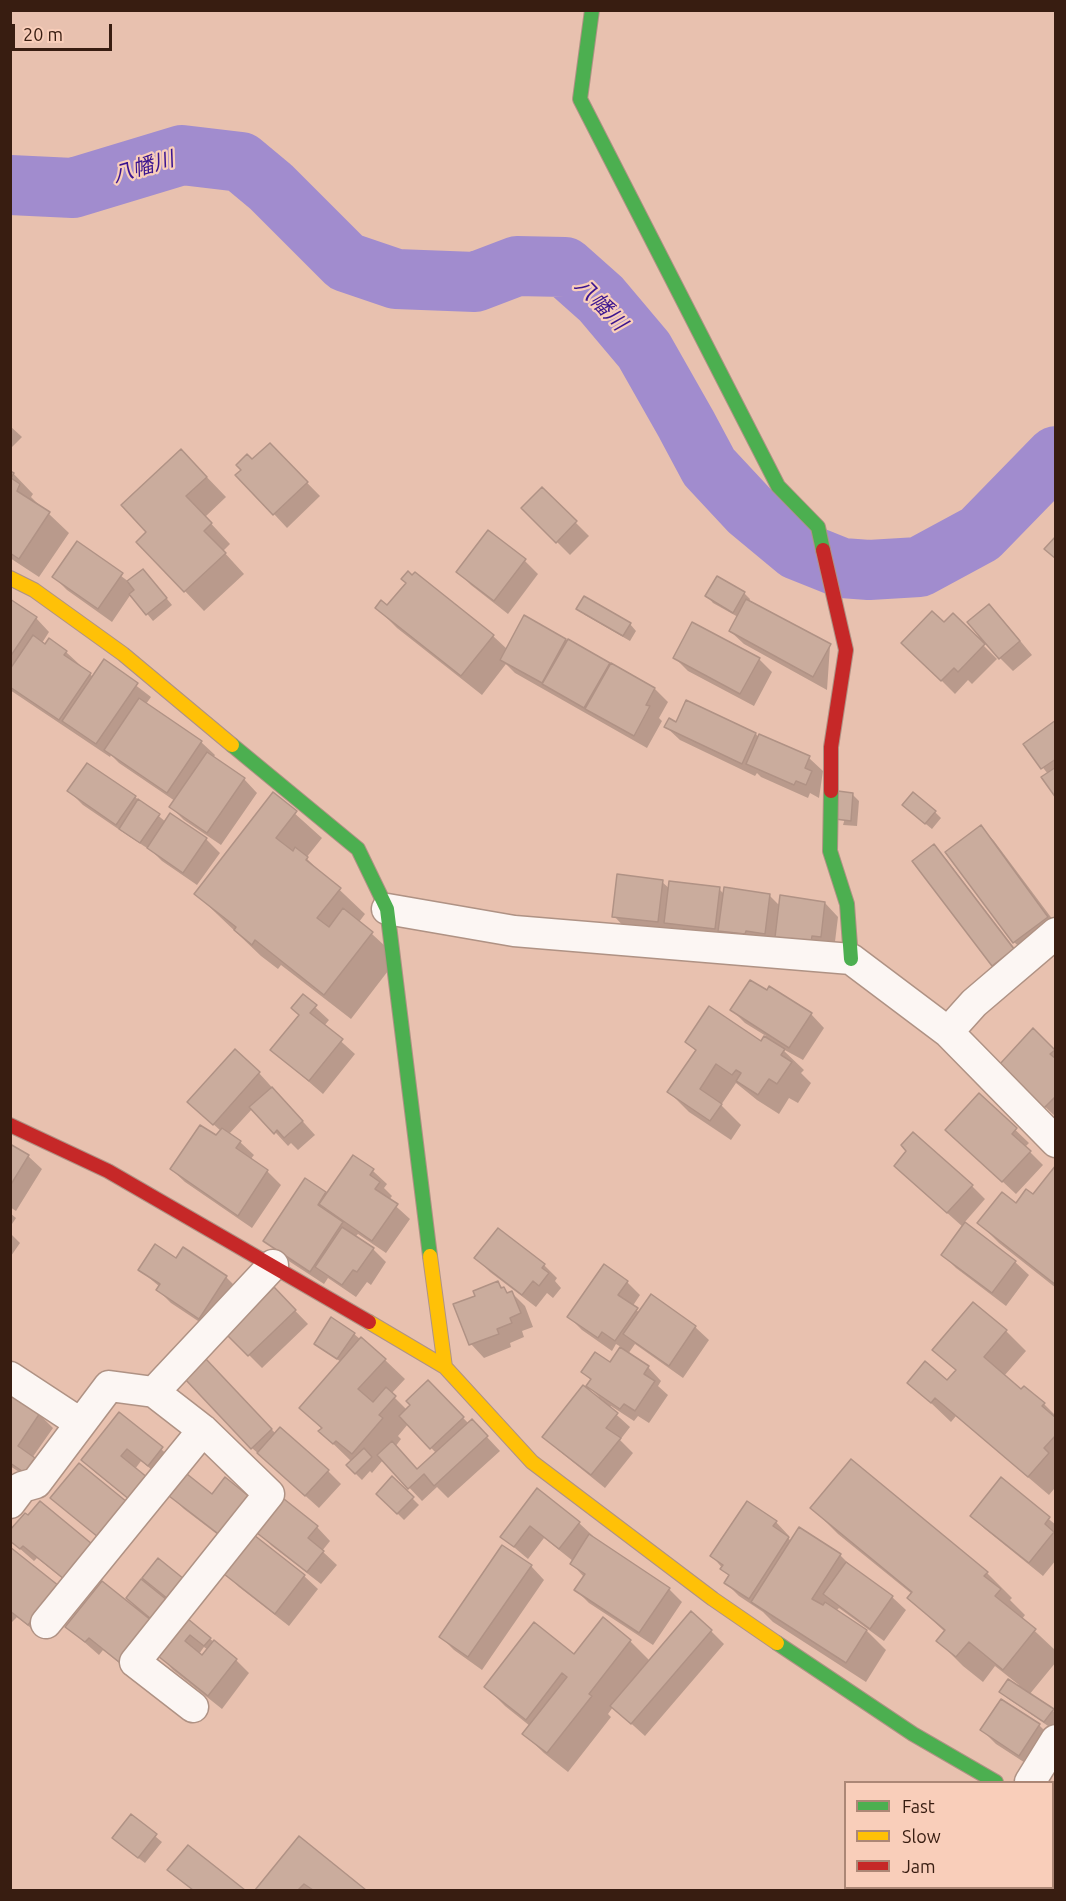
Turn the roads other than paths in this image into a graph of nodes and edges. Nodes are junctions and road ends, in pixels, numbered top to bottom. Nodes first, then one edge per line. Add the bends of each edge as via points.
1 (592, 10) edge
2 (10, 578) edge
3 (387, 909) junction
4 (1056, 933) edge
5 (851, 959) junction
6 (948, 1032) junction
7 (10, 1125) edge
8 (1056, 1142) edge
9 (273, 1265) junction
10 (445, 1367) junction
11 (10, 1377) edge
12 (154, 1392) junction
13 (80, 1423) junction
14 (203, 1430) junction
15 (10, 1503) edge
16 (46, 1623) dead end
17 (193, 1707) dead end
18 (1056, 1740) edge
19 (994, 1781) edge
20 (1031, 1781) edge

1 - 5 street via 580,99 778,486 818,527 846,650 831,747 830,851 847,904
2 - 3 street via 34,590 123,654 358,849
3 - 5 street via 514,931
3 - 10 street
4 - 6 street via 974,1003
5 - 6 street
6 - 8 street
7 - 9 street via 108,1171
9 - 10 street
9 - 12 street
10 - 19 street via 532,1461 713,1599 913,1734
11 - 13 street
12 - 13 street via 109,1386
12 - 14 street
13 - 15 street via 36,1483 22,1486
14 - 16 street
14 - 17 street via 269,1494 135,1662
18 - 20 street

